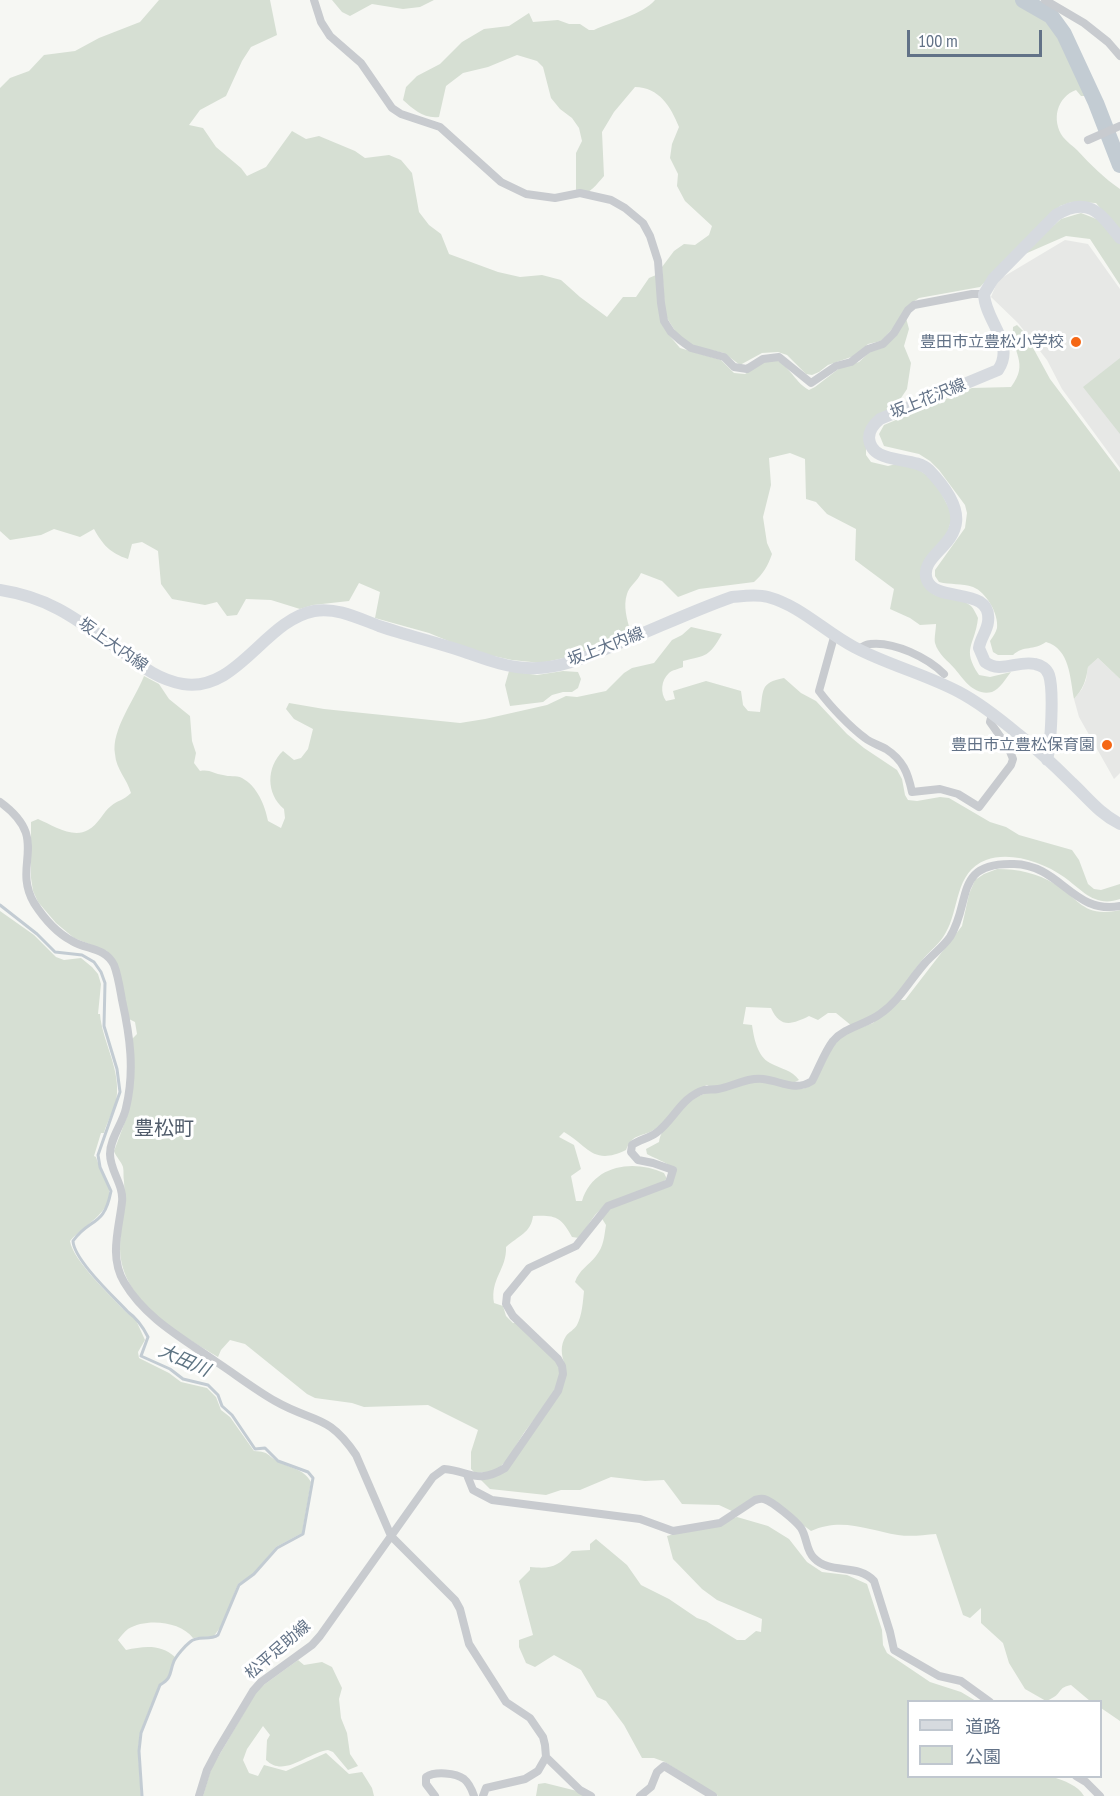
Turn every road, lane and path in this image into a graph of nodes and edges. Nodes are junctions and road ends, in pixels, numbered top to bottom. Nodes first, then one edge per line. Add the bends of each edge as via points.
1 (314, 0) edge
2 (1045, 0) edge
3 (1120, 56) edge
4 (1120, 126) edge
5 (1092, 138) dead end
6 (1120, 238) edge
7 (984, 294) junction
8 (0, 590) edge
9 (834, 637) junction
10 (857, 649) junction
11 (944, 674) dead end
12 (992, 714) junction
13 (1047, 760) junction
14 (0, 802) edge
15 (1120, 824) edge
16 (1120, 906) edge
17 (467, 1475) junction
18 (391, 1536) junction
19 (989, 1700) edge
20 (546, 1757) junction
21 (1079, 1778) edge
22 (199, 1796) edge
23 (435, 1796) edge
24 (474, 1796) edge
25 (483, 1796) edge
26 (591, 1796) edge
27 (640, 1796) edge
28 (713, 1796) edge
29 (1100, 1796) edge

1 - 7 street via 330,36 361,63 392,108 440,127 501,182 526,194 555,198 580,192 618,204 643,223 658,261 664,321 691,348 724,357 734,367 747,369 763,359 779,357 810,383 883,344 914,305
2 - 3 street via 1084,22
4 - 5 street
6 - 7 main road via 1097,210 1066,209 993,279
7 - 13 main road, 坂上花沢線 via 1005,348 998,370 880,419 872,427 870,445 882,456 926,467 956,508 953,534 928,564 926,577 941,592 972,598 983,605 988,622 979,648 985,662 999,668 1033,663 1048,673 1051,745
8 - 9 main road, 坂上大内線 via 46,602 156,675 200,685 216,680 286,623 315,610 338,611 511,667 529,668 576,661 732,597 768,597 787,604
9 - 10 main road, 坂上大内線
9 - 12 street via 819,691 866,739 898,759 909,774 912,792 940,789 958,794 979,807 1013,759 990,722
10 - 11 street via 870,644 909,651
10 - 12 main road, 坂上大内線 via 946,686
12 - 13 main road, 坂上大内線
13 - 15 main road, 坂上大内線 via 1093,805
14 - 18 street via 27,832 29,893 41,914 70,941 105,954 114,965 132,1062 126,1108 110,1155 122,1193 115,1249 122,1279 146,1311 181,1339 278,1403 336,1430 356,1455
16 - 17 street via 1108,908 1086,903 1060,881 1035,869 1017,864 986,868 971,879 957,923 940,949 883,1013 841,1033 832,1042 807,1085 796,1087 753,1079 704,1090 684,1101 655,1134 632,1145 631,1152 638,1160 673,1170 672,1176 663,1185 608,1206 576,1246 529,1268 507,1295 506,1304 513,1316 558,1359 562,1366 561,1383 505,1468 497,1473
17 - 18 street, 松平足助線 via 444,1469 437,1473
17 - 19 street via 473,1490 492,1500 640,1519 673,1531 720,1522 755,1500 767,1500 800,1527 816,1561 860,1572 874,1581 894,1650 939,1676 961,1681
18 - 20 street via 455,1600 469,1644 506,1702 530,1718 543,1737
18 - 22 street, 松平足助線 via 312,1645 261,1682 250,1695 207,1770
20 - 25 street via 533,1775 486,1788
20 - 26 street
21 - 29 street
23 - 24 street via 426,1784 426,1777 433,1774 462,1778
27 - 28 street via 664,1766

